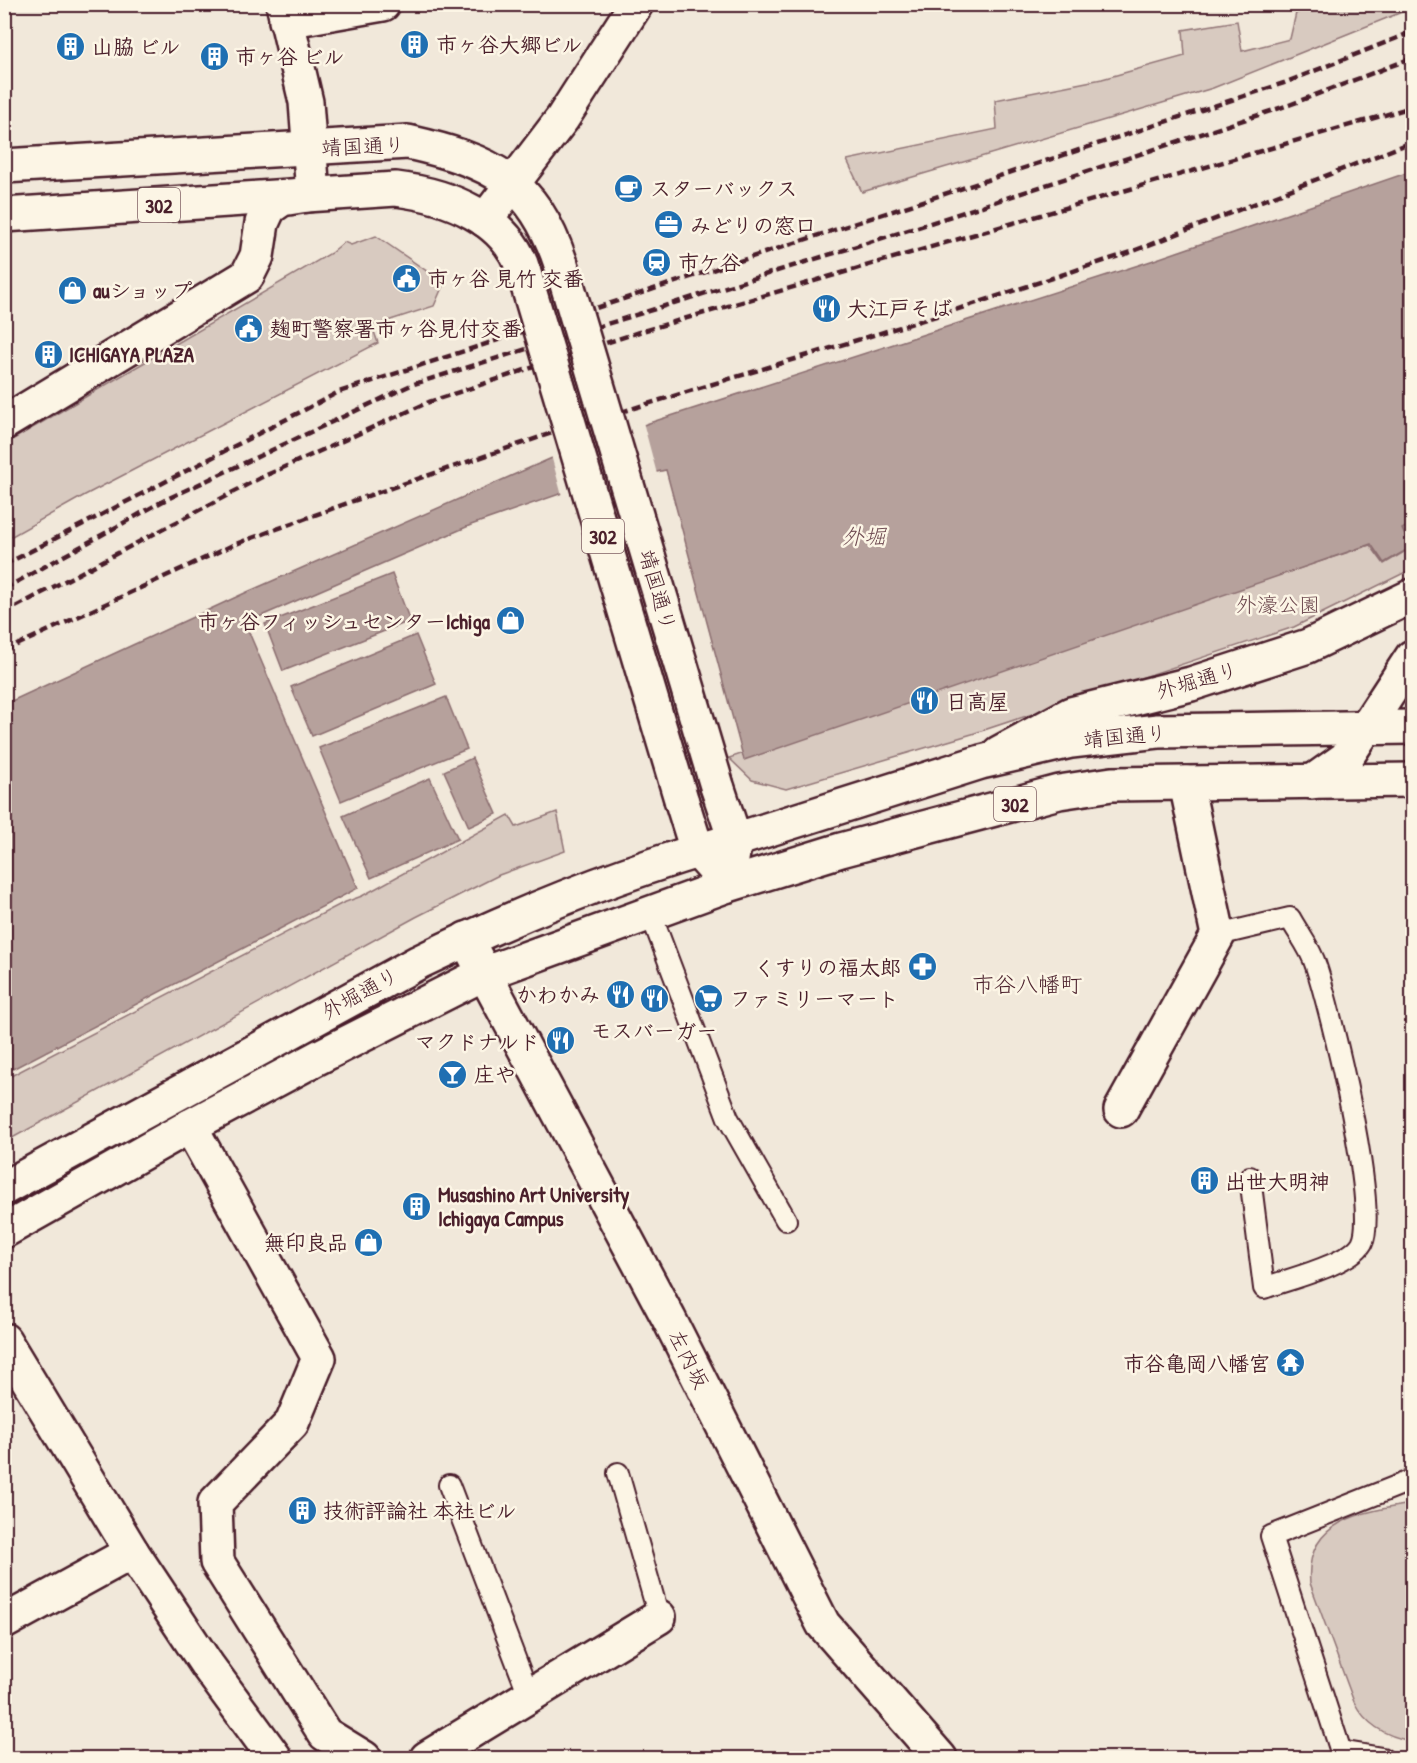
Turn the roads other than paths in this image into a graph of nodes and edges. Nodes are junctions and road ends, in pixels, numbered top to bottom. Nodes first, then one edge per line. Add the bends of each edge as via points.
1 (383, 4) edge
2 (636, 4) edge
3 (284, 13) edge
4 (310, 148) junction
5 (4, 166) edge
6 (514, 183) junction
7 (313, 194) junction
8 (4, 216) edge
9 (496, 229) junction
10 (4, 423) edge
11 (1413, 596) edge
12 (1413, 657) edge
13 (1413, 727) edge
14 (1369, 728) junction
15 (981, 762) junction
16 (1413, 780) edge
17 (1312, 782) junction
18 (1186, 783) junction
19 (735, 840) junction
20 (697, 850) junction
21 (728, 885) junction
22 (650, 912) junction
23 (1218, 935) junction
24 (466, 939) junction
25 (483, 974) junction
26 (1121, 1110) dead end
27 (190, 1126) junction
28 (1250, 1177) dead end
29 (4, 1188) edge
30 (786, 1220) dead end
31 (4, 1231) edge
32 (4, 1340) edge
33 (618, 1473) dead end
34 (1413, 1480) edge
35 (449, 1485) dead end
36 (132, 1552) junction
37 (659, 1617) joint
38 (4, 1622) edge
39 (529, 1695) junction
40 (1341, 1755) edge
41 (275, 1758) edge
42 (364, 1758) edge
43 (427, 1758) edge
44 (940, 1758) edge
45 (1382, 1758) edge

1 - 3 main road
2 - 6 main road via 567,112
3 - 4 main road via 306,102
4 - 5 main road, 靖国通り / 302
4 - 6 main road, 靖国通り / 302 via 408,142 468,159
4 - 7 main road
6 - 9 main road
6 - 19 main road, 靖国通り / 302, bridge via 537,210 561,264
7 - 8 main road, 302
7 - 9 main road, 302 via 396,189 418,192 447,200
7 - 10 main road via 282,199 269,208 262,223 257,256 247,276
9 - 20 main road, 靖国通り / 302, bridge via 517,252 524,273
11 - 15 main road, 外堀通り via 1308,646 1191,684 1071,714
12 - 14 main road via 1397,677
13 - 14 main road, 靖国通り / 302
14 - 15 main road, 靖国通り / 302 via 1158,731 1071,741
14 - 17 main road via 1346,758
15 - 19 main road, 靖国通り / 302
16 - 17 main road, 302
17 - 18 main road, 302
18 - 21 main road, 302 via 1112,784 1059,792 841,850
18 - 23 main road
19 - 20 main road, 外堀通り
19 - 21 main road, 302
20 - 21 main road, 靖国通り / 302
20 - 24 main road, 外堀通り via 572,894
21 - 22 main road, 外堀通り
22 - 25 main road, 外堀通り
22 - 30 lane via 728,1118
23 - 26 main road
23 - 28 lane via 1290,918 1316,963 1362,1156 1366,1225 1362,1243 1347,1257 1264,1288
24 - 25 main road, 左内坂
24 - 29 main road, 外堀通り
25 - 27 main road, 外堀通り
25 - 44 main road, 左内坂 via 669,1319 823,1624
27 - 31 main road, 外堀通り
27 - 42 main road via 319,1358 292,1423 215,1503 217,1562 325,1734
32 - 36 main road
33 - 37 lane
34 - 40 lane via 1271,1536
35 - 39 lane
36 - 38 main road
36 - 41 main road
37 - 39 main road
39 - 43 main road
40 - 45 lane

